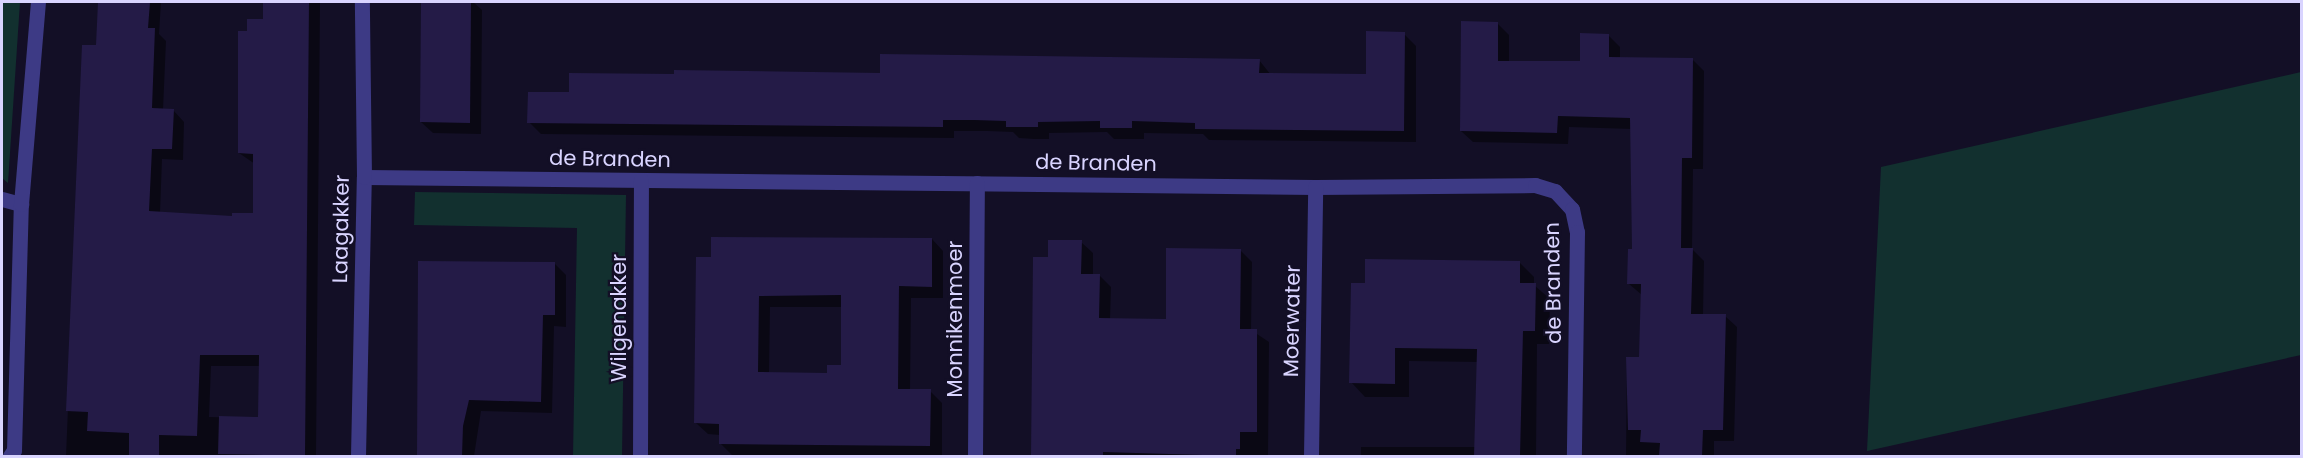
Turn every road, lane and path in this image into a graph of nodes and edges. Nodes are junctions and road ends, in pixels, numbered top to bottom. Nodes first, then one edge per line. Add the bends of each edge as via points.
1 (38, 2) edge
2 (362, 2) edge
3 (364, 177) junction
4 (641, 180) junction
5 (977, 183) junction
6 (1315, 187) junction
7 (2, 199) edge
8 (21, 204) junction
9 (10, 456) edge
10 (358, 456) edge
11 (639, 456) edge
12 (975, 456) edge
13 (1311, 456) edge
14 (1574, 456) edge

1 - 8 street
2 - 3 street, Laagakker
3 - 4 street, de Branden
3 - 10 street, Laagakker
4 - 5 street, de Branden
4 - 11 street, Wilgenakker
5 - 6 street, de Branden
5 - 12 street, Monnikenmoer
6 - 13 street, Moerwater
6 - 14 street, de Branden via 1535,185 1555,191 1572,209 1577,232
7 - 8 street
8 - 9 street via 14,450

